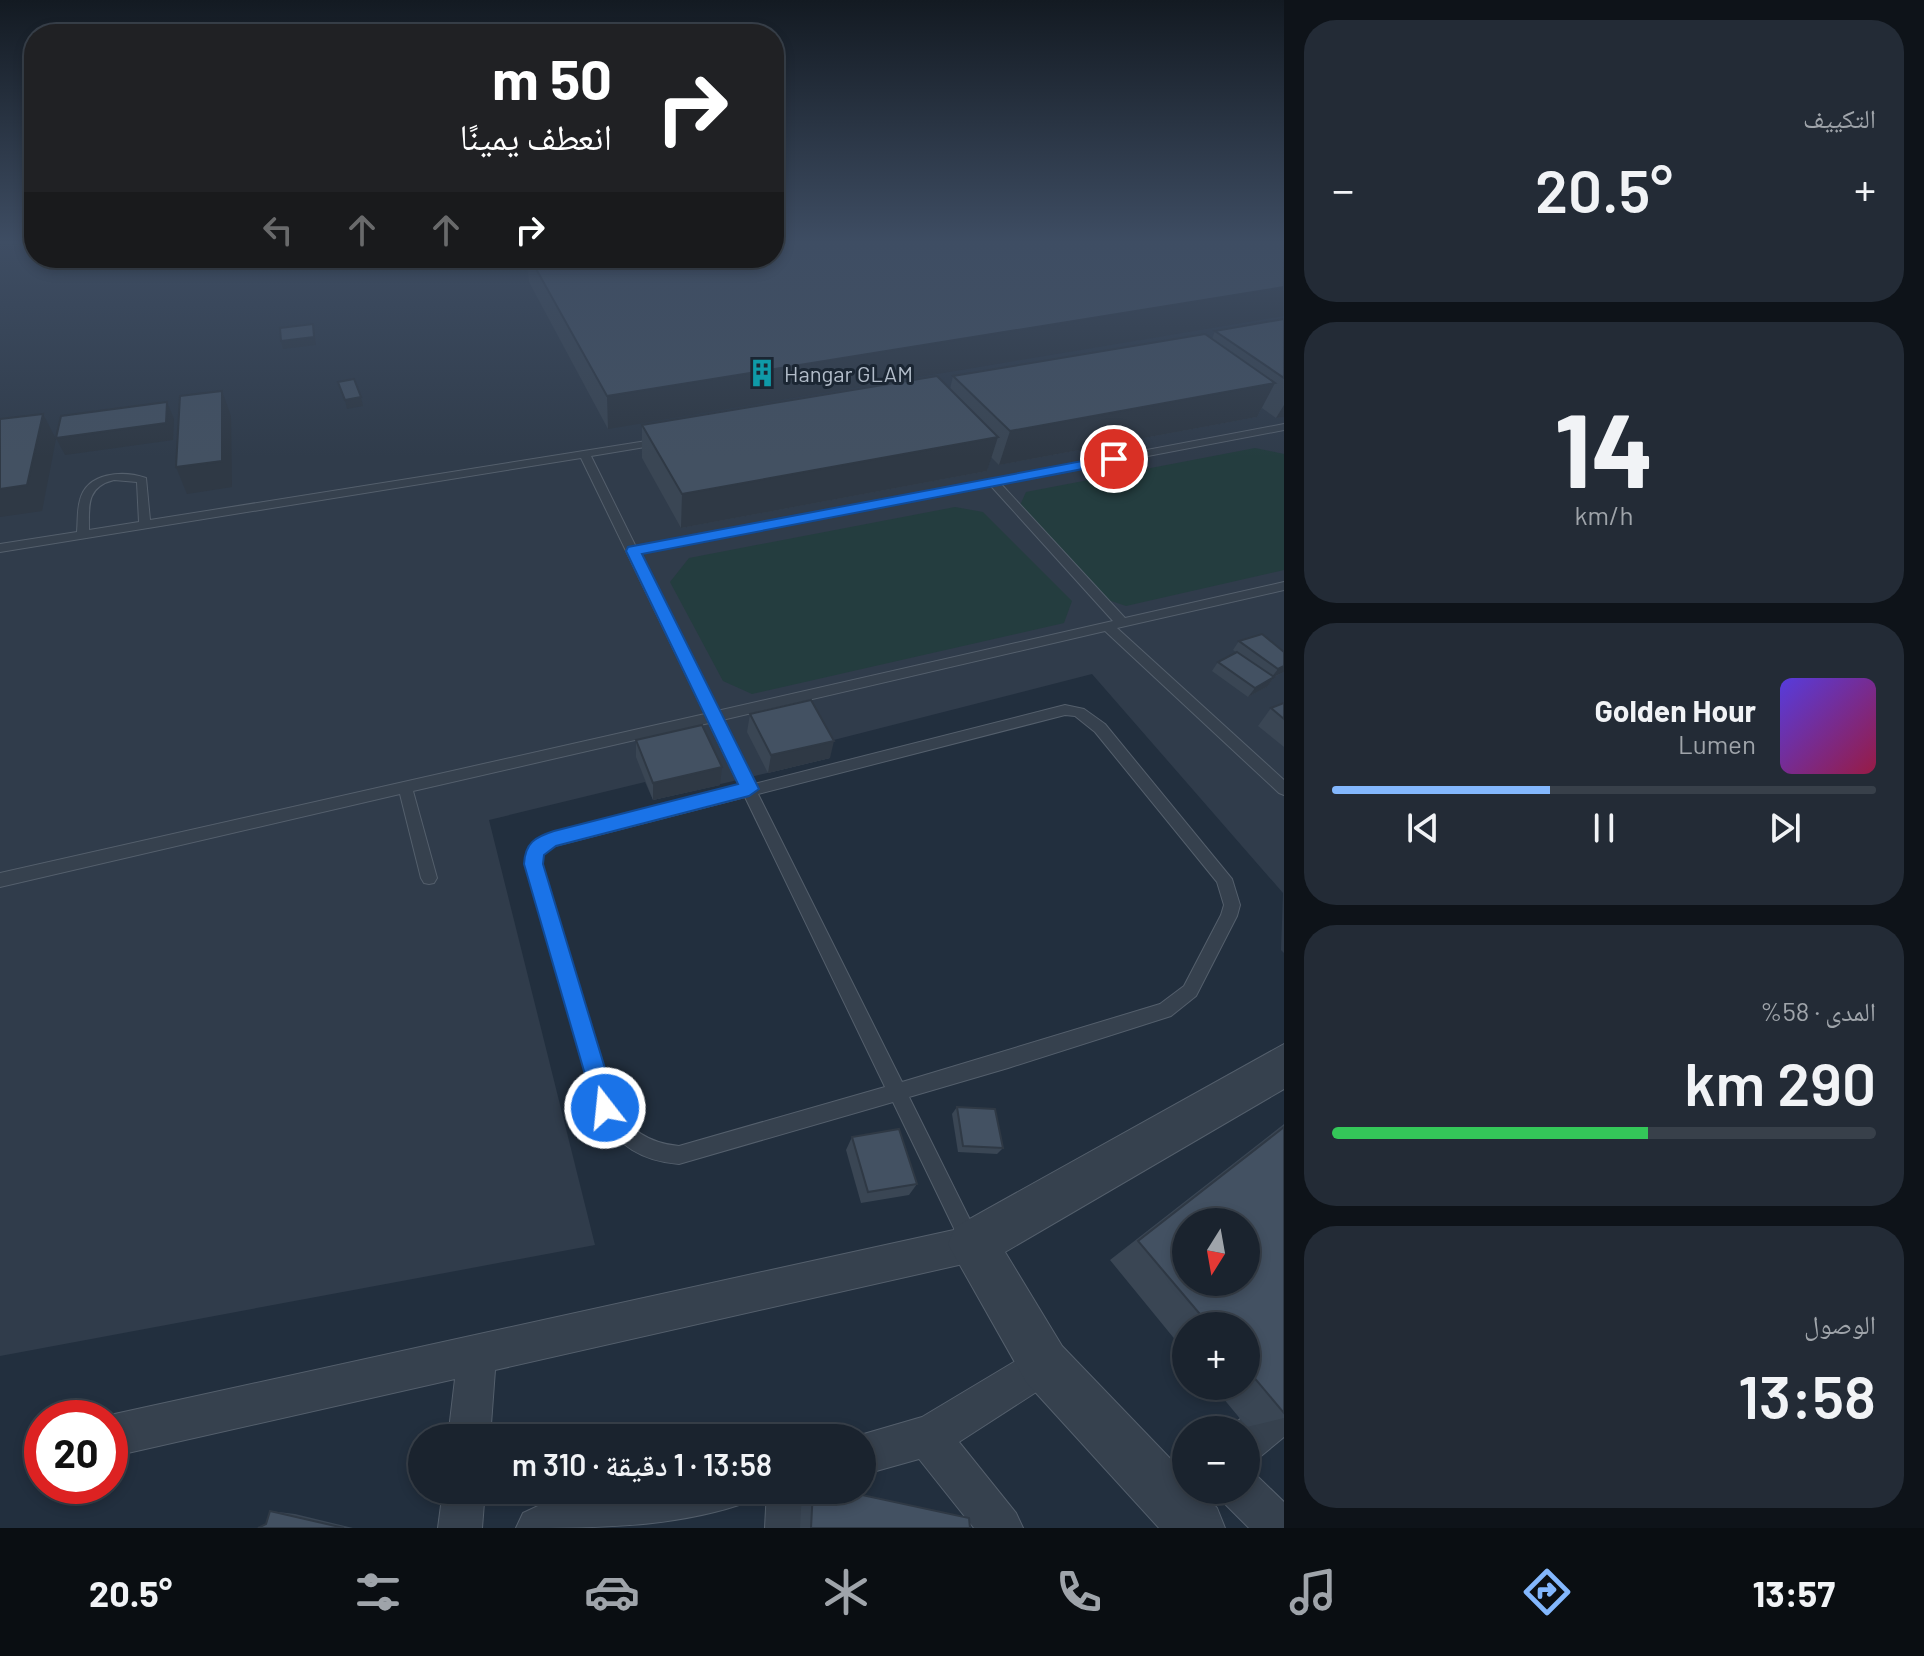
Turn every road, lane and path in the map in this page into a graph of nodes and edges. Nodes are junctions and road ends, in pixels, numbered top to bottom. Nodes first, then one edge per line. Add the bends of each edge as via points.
1 (1284, 427) edge
2 (1266, 430) junction
3 (679, 439) edge
4 (1284, 442) edge
5 (585, 455) junction
6 (993, 482) junction
7 (145, 525) junction
8 (83, 535) junction
9 (0, 548) edge
10 (633, 551) junction
11 (1284, 586) edge
12 (1115, 625) junction
13 (714, 717) junction
14 (405, 786) junction
15 (749, 789) junction
16 (1284, 789) edge
17 (429, 878) dead end
18 (0, 880) edge
19 (1284, 1065) edge
20 (895, 1093) junction
21 (972, 1244) junction
22 (477, 1354) junction
23 (1044, 1364) junction
24 (1284, 1411) edge
25 (470, 1424) edge
26 (1260, 1430) edge
27 (128, 1432) edge
28 (927, 1436) junction
29 (876, 1450) edge
30 (463, 1504) edge
31 (655, 1504) edge
32 (788, 1504) edge
33 (1255, 1504) edge
34 (1196, 1512) edge
35 (460, 1528) edge
36 (538, 1528) edge
37 (787, 1528) edge
38 (1001, 1528) edge
39 (1279, 1528) edge

1 - 2 lane
2 - 4 lane
2 - 6 lane
3 - 5 lane
5 - 7 lane
5 - 10 lane
6 - 10 lane
6 - 12 lane
7 - 8 lane
7 - 8 lane via 142,480 125,475 104,478 85,492
8 - 9 lane
10 - 13 lane
11 - 12 lane
12 - 13 lane
12 - 16 lane
13 - 14 lane
13 - 15 lane
14 - 17 lane
14 - 18 lane
15 - 20 lane
15 - 20 lane via 554,839 534,853 605,1108 633,1144 679,1155
15 - 20 lane via 1052,712 1079,712 1100,728 1224,879 1232,905 1229,916 1199,977 1179,1002 1102,1032
19 - 21 street
20 - 21 lane
21 - 22 street
21 - 23 street
22 - 25 street
22 - 27 street
23 - 28 street
23 - 34 street
24 - 26 street
28 - 29 street
28 - 38 street
30 - 35 street
31 - 36 street
32 - 37 street
33 - 39 street

